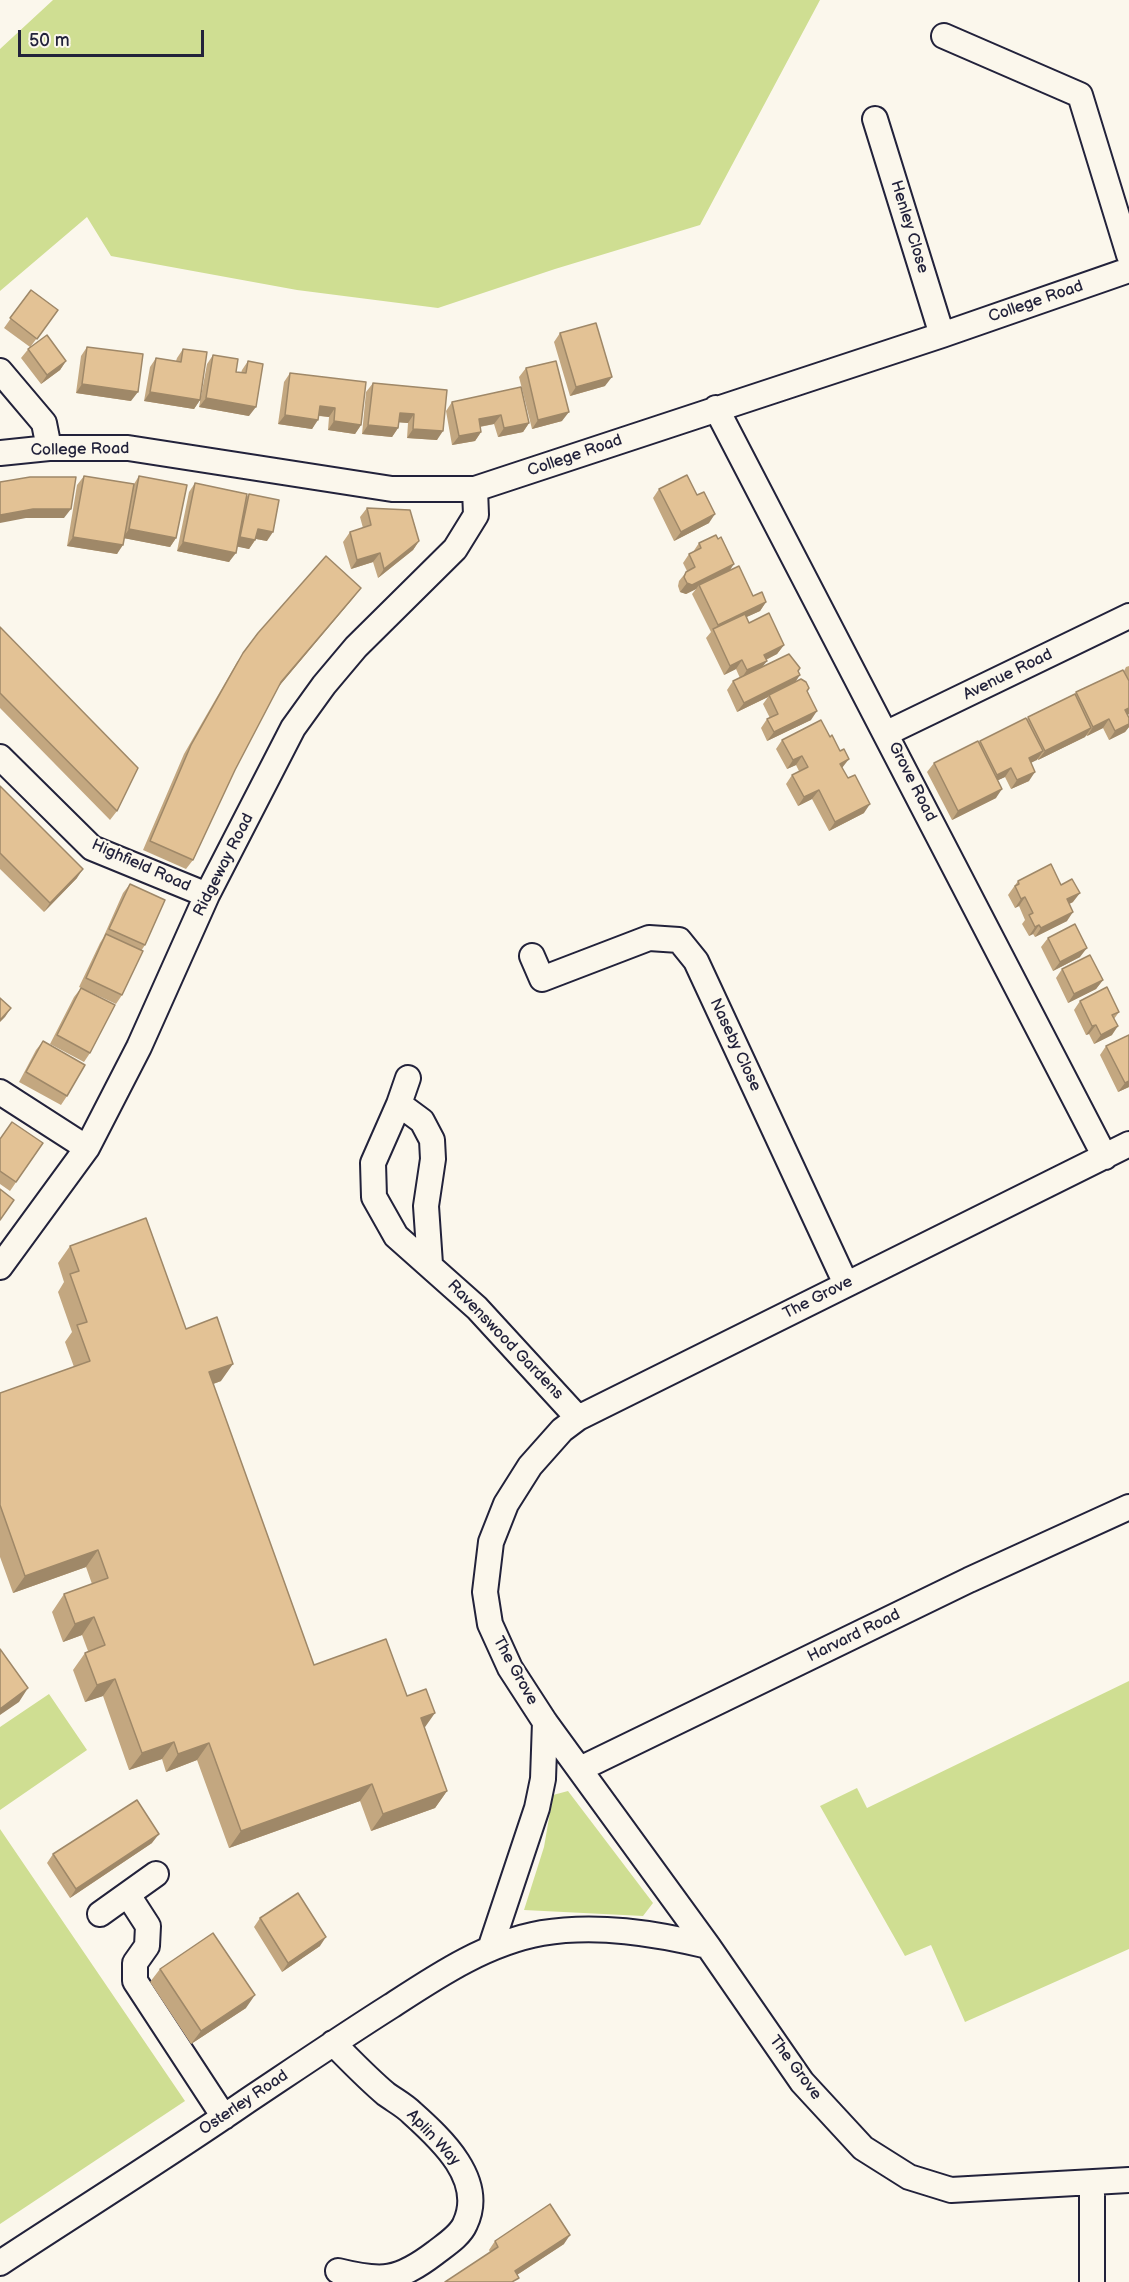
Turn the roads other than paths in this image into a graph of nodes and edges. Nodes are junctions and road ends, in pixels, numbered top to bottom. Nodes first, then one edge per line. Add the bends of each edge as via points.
1 (944, 36) dead end
2 (875, 119) dead end
3 (1129, 255) edge
4 (1129, 270) edge
5 (942, 335) junction
6 (0, 370) edge
7 (716, 408) junction
8 (49, 448) junction
9 (0, 453) edge
10 (475, 489) junction
11 (1129, 616) edge
12 (887, 733) junction
13 (0, 757) edge
14 (207, 895) junction
15 (532, 956) dead end
16 (408, 1078) dead end
17 (0, 1092) edge
18 (399, 1104) junction
19 (1129, 1144) edge
20 (87, 1148) junction
21 (1105, 1157) junction
22 (430, 1264) junction
23 (0, 1267) edge
24 (846, 1284) junction
25 (578, 1418) junction
26 (1129, 1507) edge
27 (545, 1722) junction
28 (580, 1769) junction
29 (156, 1874) dead end
30 (128, 1895) junction
31 (100, 1914) dead end
32 (708, 1946) junction
33 (490, 1949) junction
34 (333, 2043) junction
35 (224, 2117) junction
36 (1129, 2180) edge
37 (1092, 2183) junction
38 (0, 2264) edge
39 (338, 2271) dead end
40 (12, 2282) edge
41 (1092, 2282) edge

1 - 3 street via 1080,95
2 - 5 street, Henley Close
4 - 5 street, College Road
5 - 7 street, College Road
6 - 8 street via 44,423
7 - 10 street, College Road
7 - 12 street, Grove Road
8 - 9 street, College Road
8 - 10 street, College Road via 128,448 392,489
10 - 14 street, Ridgeway Road via 476,515 455,549 356,646 293,728
11 - 12 street, Avenue Road
12 - 21 street, Grove Road
13 - 14 street, Highfield Road via 92,848
14 - 20 street, Ridgeway Road via 139,1047
15 - 24 street, Naseby Close via 534,981 649,938 679,940 696,961
16 - 18 street, Ravenswood Gardens
17 - 20 street
18 - 22 street via 422,1121 432,1140 426,1206
18 - 22 street, Ravenswood Gardens via 373,1163 374,1197 396,1236
19 - 21 street, The Grove
20 - 23 street, Ridgeway Road
21 - 24 street, The Grove
22 - 25 street, Ravenswood Gardens via 477,1308
24 - 25 street, The Grove
25 - 27 street, The Grove via 530,1466 506,1504 491,1542 485,1592 490,1624 510,1668
26 - 28 street, Harvard Road via 969,1580
27 - 28 street, The Grove
27 - 33 street via 543,1779 537,1808
28 - 32 street, The Grove
29 - 30 street
30 - 31 street
30 - 35 street via 148,1926 147,1946 135,1963 135,1982
32 - 33 street, Osterley Road via 610,1929 541,1934
32 - 37 street, The Grove via 802,2082 863,2148 909,2177 951,2190
33 - 34 street, Osterley Road via 420,1987
34 - 35 street, Osterley Road
34 - 39 street, Aplin Way via 372,2081 411,2111 454,2155 464,2170 470,2205 465,2226 417,2266 383,2278 367,2279
35 - 38 street, Osterley Road
36 - 37 street, The Grove
37 - 41 street
38 - 40 street

